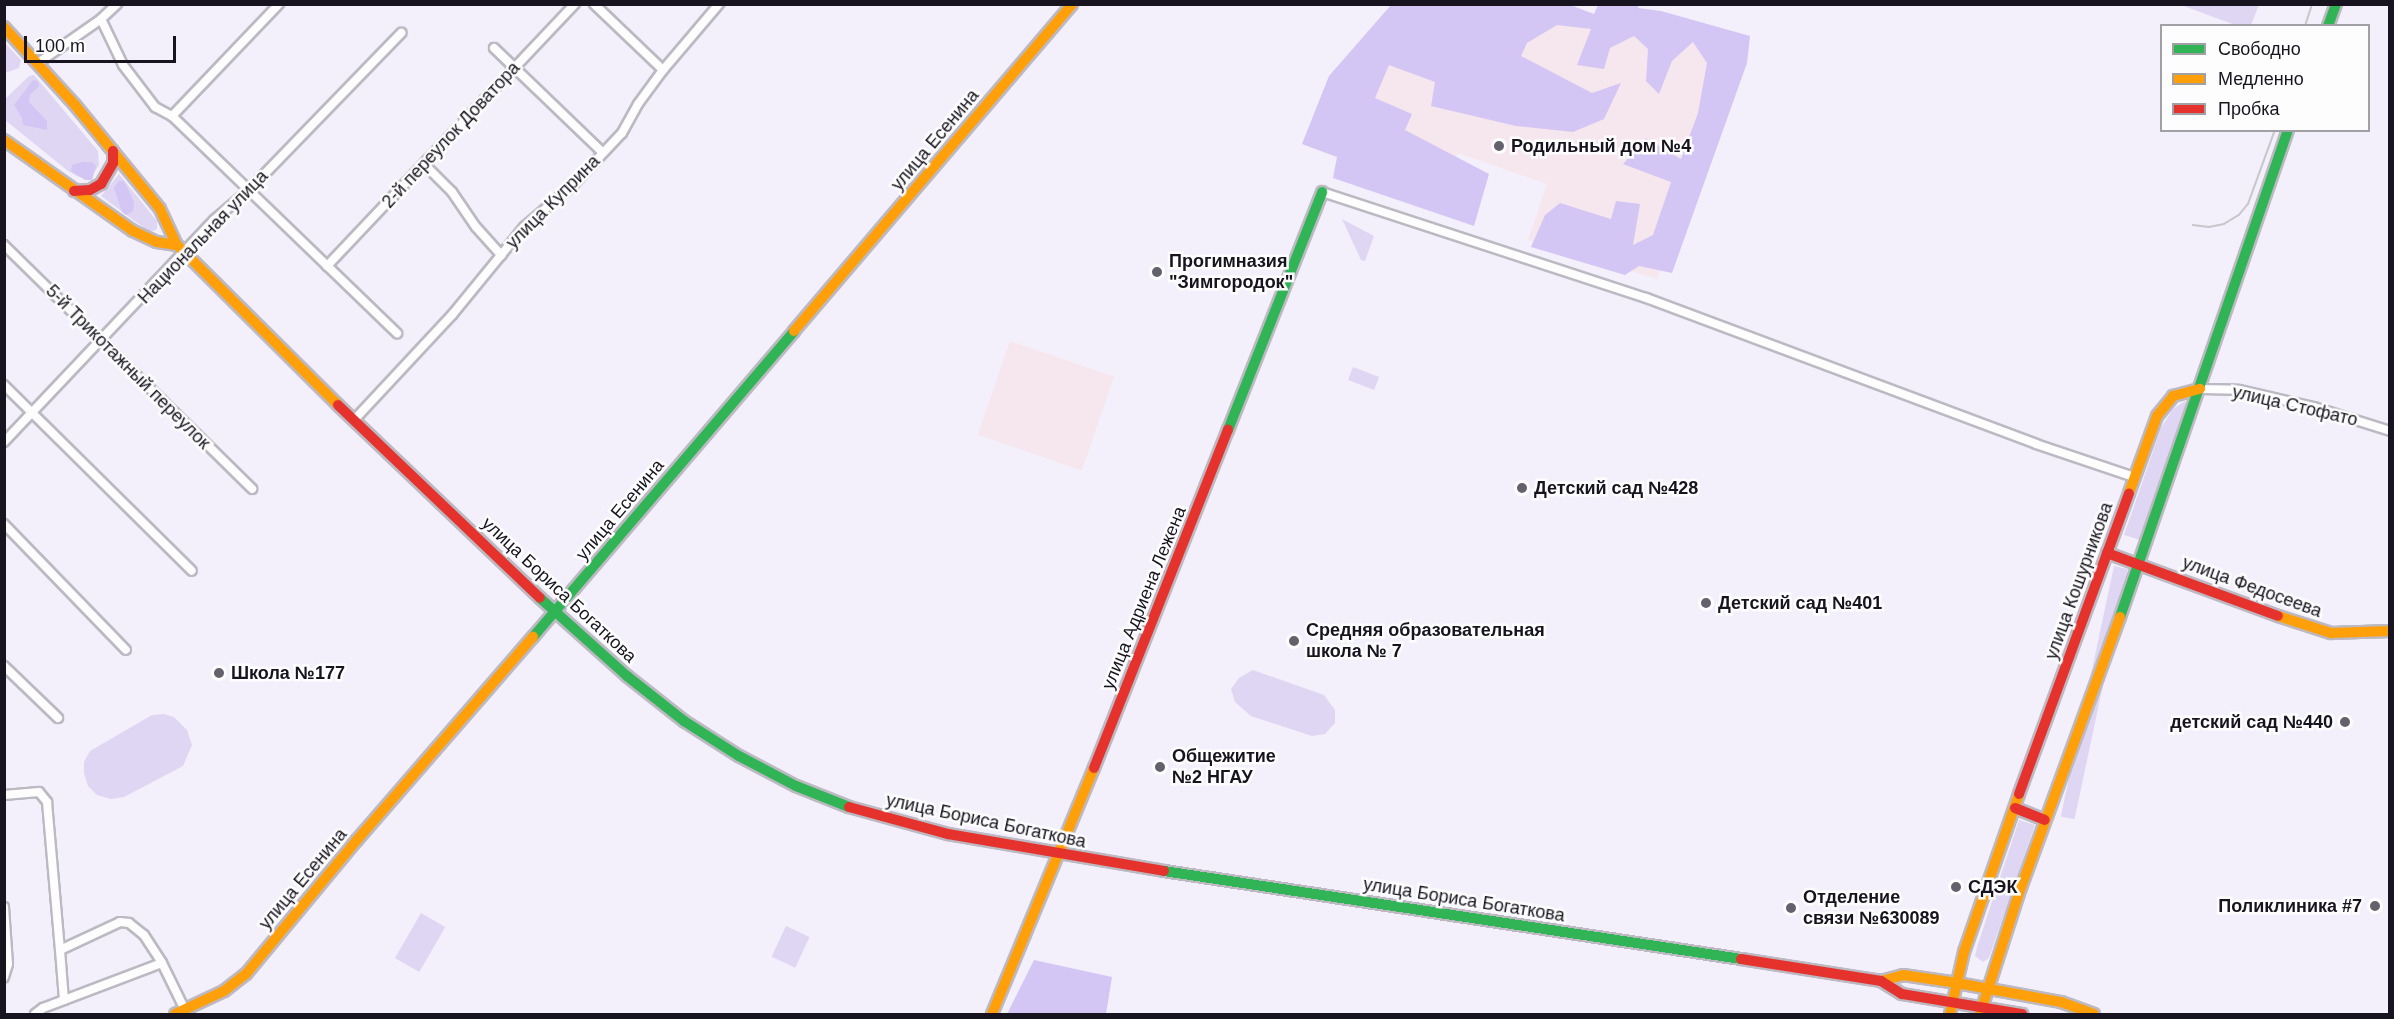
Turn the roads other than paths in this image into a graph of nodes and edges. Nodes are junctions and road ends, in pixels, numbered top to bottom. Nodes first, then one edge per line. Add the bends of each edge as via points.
1 (117, 4) edge
2 (279, 4) edge
3 (575, 4) edge
4 (594, 4) edge
5 (719, 4) edge
6 (1072, 4) edge
7 (2336, 4) edge
8 (101, 19) junction
9 (2329, 24) edge
10 (4, 27) edge
11 (401, 33) dead end
12 (494, 48) dead end
13 (38, 63) junction
14 (515, 68) junction
15 (663, 70) junction
16 (172, 116) junction
17 (2287, 132) edge
18 (4, 140) edge
19 (113, 151) junction
20 (603, 153) junction
21 (424, 164) junction
22 (249, 190) junction
23 (74, 191) junction
24 (1322, 192) joint
25 (4, 245) edge
26 (181, 249) junction
27 (501, 255) junction
28 (327, 266) junction
29 (397, 333) dead end
30 (102, 341) junction
31 (4, 385) edge
32 (2200, 389) junction
33 (32, 412) junction
34 (354, 420) junction
35 (2390, 430) edge
36 (4, 442) edge
37 (2134, 477) junction
38 (252, 489) dead end
39 (4, 524) edge
40 (2108, 553) junction
41 (2139, 562) junction
42 (192, 571) dead end
43 (555, 612) junction
44 (2390, 631) edge
45 (126, 651) dead end
46 (4, 666) edge
47 (58, 718) dead end
48 (4, 795) edge
49 (2014, 808) junction
50 (2045, 820) junction
51 (1060, 854) junction
52 (4, 907) edge
53 (60, 950) junction
54 (162, 963) junction
55 (4, 977) edge
56 (1881, 981) junction
57 (1957, 983) junction
58 (1989, 989) junction
59 (64, 1000) junction
60 (1953, 1001) junction
61 (1981, 1010) edge
62 (180, 1012) edge
63 (35, 1014) edge
64 (992, 1014) edge
65 (1950, 1014) edge
66 (2021, 1014) edge
67 (2094, 1014) edge

1 - 8 street
2 - 16 street
3 - 14 street, 2-й переулок Доватора
4 - 15 street
5 - 15 street, улица Куприна
6 - 43 main road, улица Есенина
7 - 9 main road
8 - 13 street
8 - 16 street via 123,65 155,107
10 - 13 main road, улица Бориса Богаткова
11 - 22 street, Национальная улица
12 - 14 street
13 - 19 main road, улица Бориса Богаткова
14 - 20 street
14 - 21 street, 2-й переулок Доватора
15 - 20 street, улица Куприна via 622,133
16 - 22 street
17 - 32 main road
18 - 23 main road
19 - 23 main road via 113,163 101,184 90,190
19 - 26 main road, улица Бориса Богаткова via 160,209
20 - 27 street, улица Куприна via 524,227
21 - 27 street via 452,192
21 - 28 street, 2-й переулок Доватора
22 - 26 street, Национальная улица
22 - 28 street
23 - 26 main road via 133,231
24 - 37 street via 1646,298
24 - 51 main road, улица Адриена Лежена
25 - 30 street, 5-й Трикотажный переулок
26 - 30 street, Национальная улица
26 - 34 main road, улица Бориса Богаткова
27 - 34 street, улица Куприна via 452,315
28 - 29 street
30 - 33 street, Национальная улица
30 - 38 street, 5-й Трикотажный переулок
31 - 33 street
32 - 35 street, улица Стофато via 2239,390
32 - 37 main road, улица Кошурникова via 2173,396 2165,405
32 - 41 main road
33 - 36 street, Национальная улица
33 - 42 street
34 - 43 main road, улица Бориса Богаткова
37 - 40 main road, улица Кошурникова
39 - 45 street
40 - 41 main road, улица Федосеева
40 - 49 main road, улица Кошурникова
41 - 44 main road, улица Федосеева via 2305,626 2331,633
41 - 50 main road
43 - 51 main road, улица Бориса Богаткова via 684,721 796,786 908,825
43 - 62 main road, улица Есенина via 246,975 224,991
46 - 47 street
48 - 53 street via 39,792 48,802
49 - 50 main road
49 - 57 main road, улица Кошурникова via 1985,886
50 - 58 main road
51 - 56 main road, улица Бориса Богаткова
51 - 64 main road, улица Адриена Лежена
52 - 55 street via 8,964
53 - 54 street via 124,921 144,934
53 - 59 street
54 - 59 street
54 - 62 street
56 - 57 main road, улица Бориса Богаткова via 1903,975
56 - 60 main road, улица Бориса Богаткова via 1902,993
57 - 58 main road, улица Бориса Богаткова
57 - 60 main road, улица Кошурникова
58 - 61 main road
58 - 67 main road, улица Бориса Богаткова via 2061,1002
59 - 63 street
60 - 61 main road, улица Бориса Богаткова
60 - 65 main road, улица Кошурникова
61 - 66 main road, улица Бориса Богаткова

